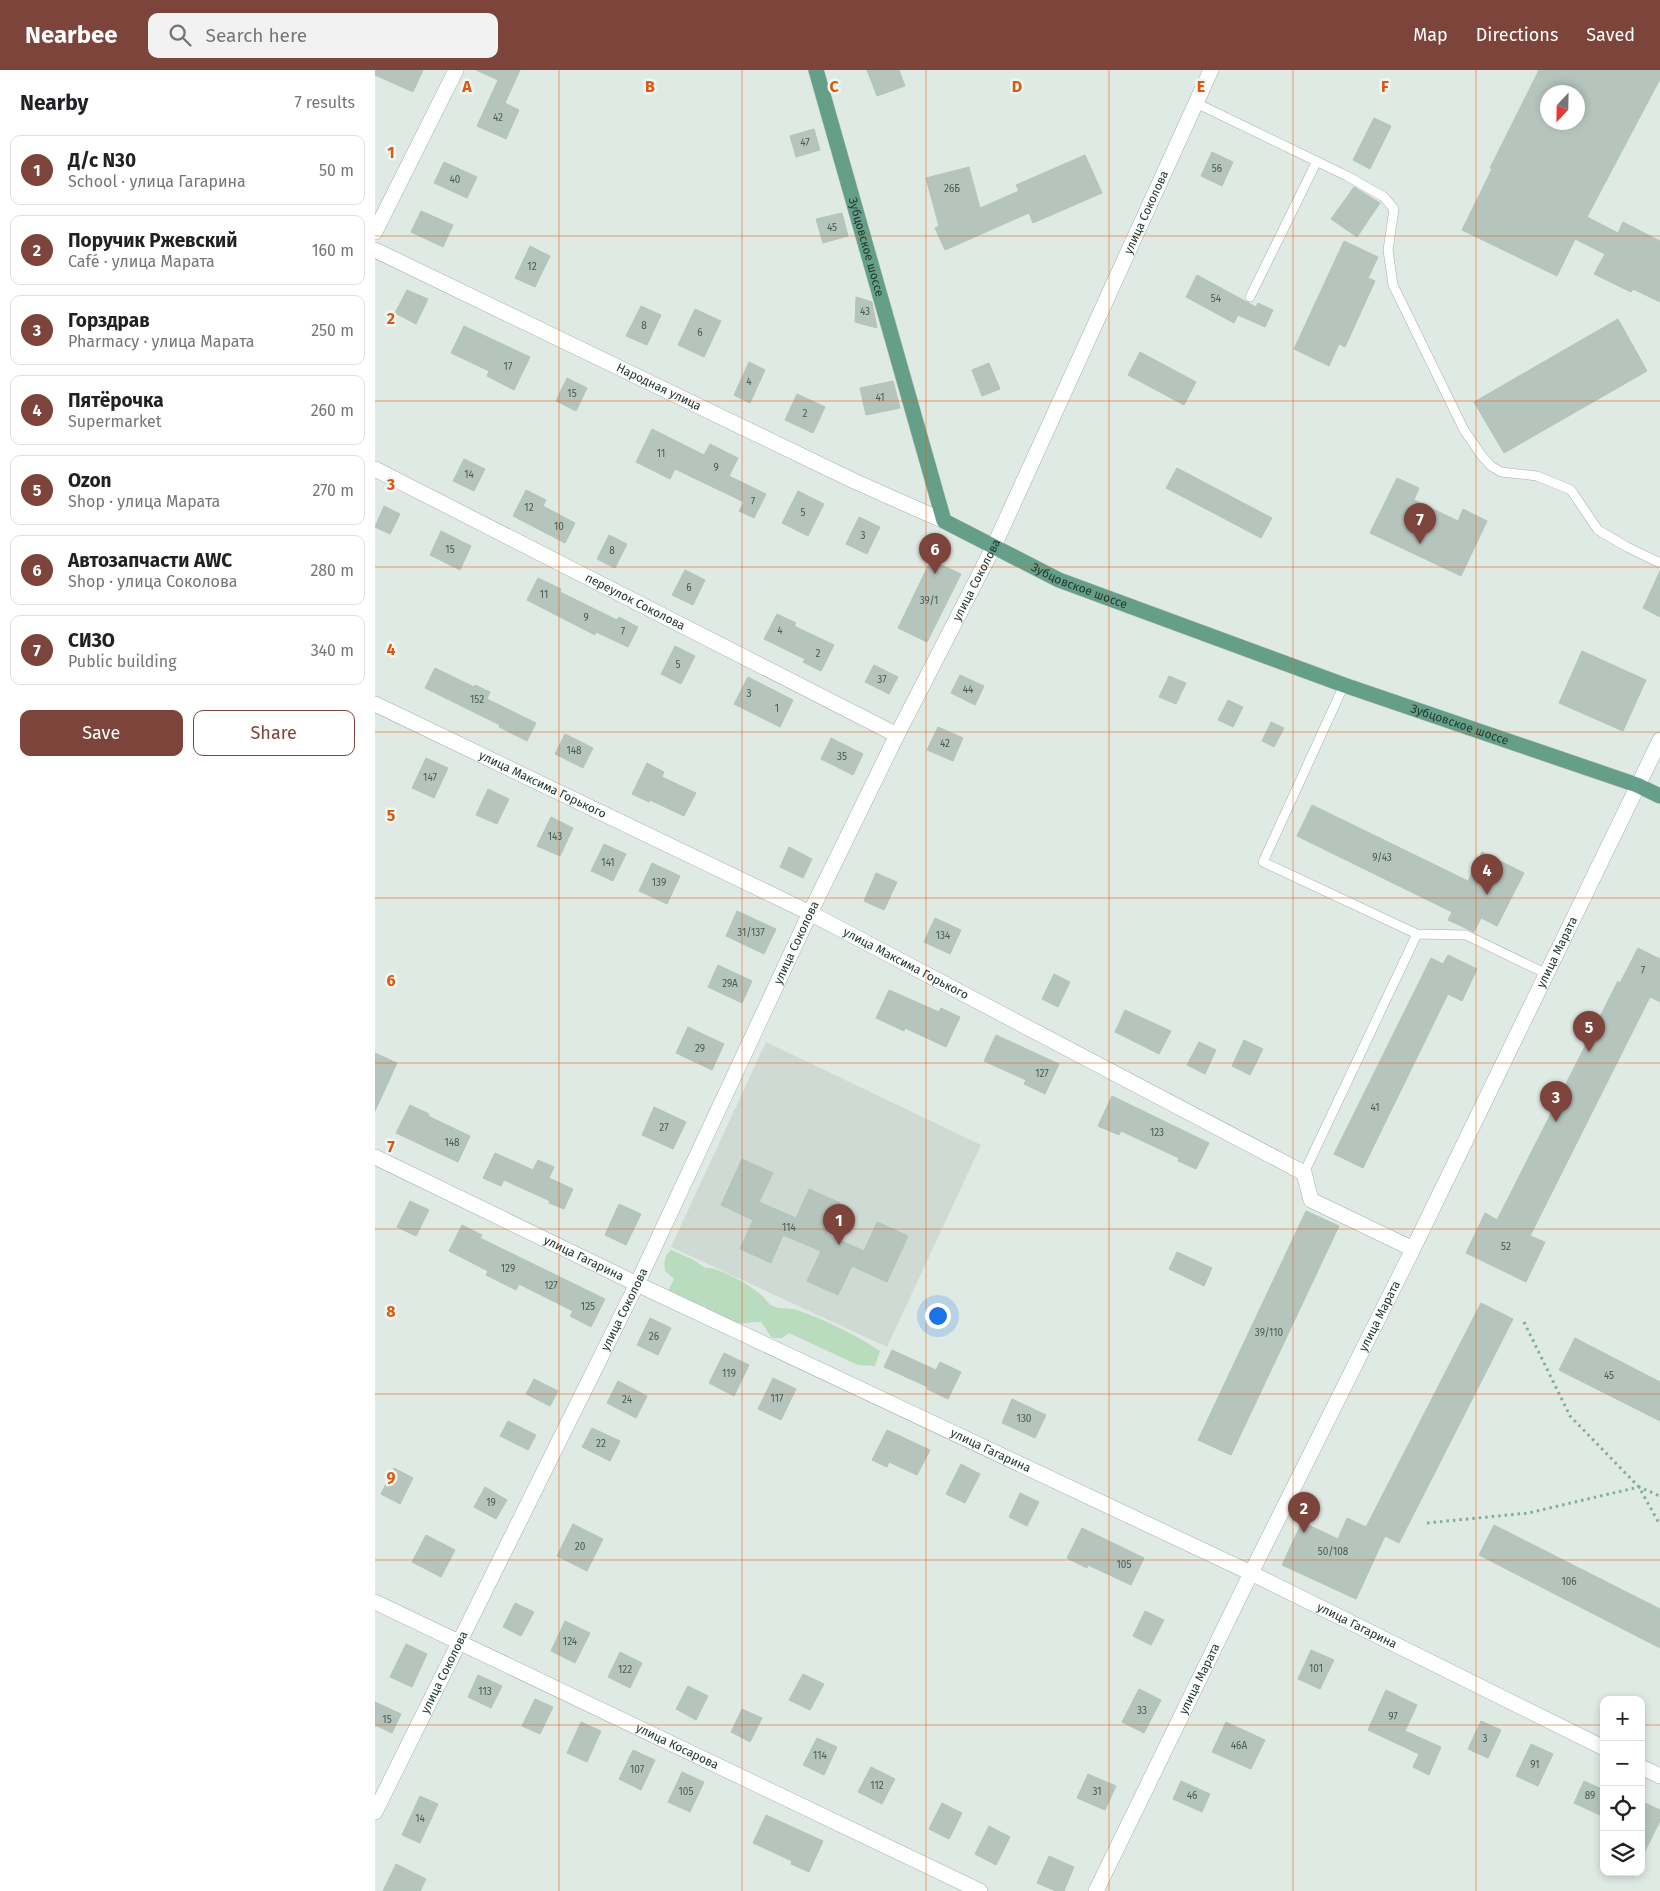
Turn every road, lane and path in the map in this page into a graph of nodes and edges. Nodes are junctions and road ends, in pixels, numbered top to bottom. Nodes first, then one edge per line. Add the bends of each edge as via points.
1 (456, 70) edge
2 (816, 70) edge
3 (1211, 70) edge
4 (1196, 104) junction
5 (1317, 162) junction
6 (375, 232) edge
7 (375, 250) edge
8 (1250, 297) dead end
9 (375, 469) edge
10 (944, 521) junction
11 (994, 546) junction
12 (1660, 563) edge
13 (1344, 685) junction
14 (375, 704) edge
15 (897, 735) junction
16 (1660, 740) edge
17 (1637, 786) junction
18 (1660, 796) edge
19 (810, 913) junction
20 (1417, 934) junction
21 (1547, 974) junction
22 (375, 1158) edge
23 (1304, 1173) junction
24 (1413, 1249) junction
25 (637, 1284) junction
26 (1524, 1322) dead end
27 (1639, 1487) junction
28 (1660, 1496) edge
29 (1427, 1523) dead end
30 (1660, 1525) edge
31 (1251, 1573) junction
32 (375, 1602) edge
33 (458, 1642) junction
34 (1600, 1746) edge
35 (1645, 1769) edge
36 (1660, 1776) edge
37 (375, 1812) edge
38 (980, 1891) edge
39 (1096, 1891) edge

1 - 6 street
2 - 10 main road, Зубцовское шоссе
3 - 4 street, улица Соколова
4 - 5 lane
4 - 11 street, улица Соколова
5 - 8 lane
5 - 12 lane via 1384,197 1394,209 1388,250 1393,285 1464,430 1482,456 1501,472 1537,476 1571,490 1598,530
7 - 10 street, Народная улица via 854,481
9 - 15 street, переулок Соколова
10 - 11 main road, Зубцовское шоссе
11 - 13 main road, Зубцовское шоссе via 1059,580
11 - 15 street, улица Соколова
13 - 17 main road, Зубцовское шоссе
13 - 20 lane via 1263,862
14 - 19 street, улица Максима Горького
15 - 19 street, улица Соколова
16 - 17 street, улица Марата
17 - 18 main road, Зубцовское шоссе
17 - 21 street, улица Марата
19 - 23 street, улица Максима Горького
19 - 25 street, улица Соколова
20 - 21 lane via 1466,935
20 - 23 lane
21 - 24 street, улица Марата
22 - 25 street, улица Гагарина
23 - 24 street via 1311,1200
24 - 31 street, улица Марата
25 - 31 street, улица Гагарина
25 - 33 street, улица Соколова
26 - 27 path via 1570,1416
27 - 28 path
27 - 29 path via 1528,1513
27 - 30 path
31 - 34 street, улица Гагарина
31 - 39 street, улица Марата
32 - 33 street, улица Косарова
33 - 37 street, улица Соколова
33 - 38 street, улица Косарова
35 - 36 street

